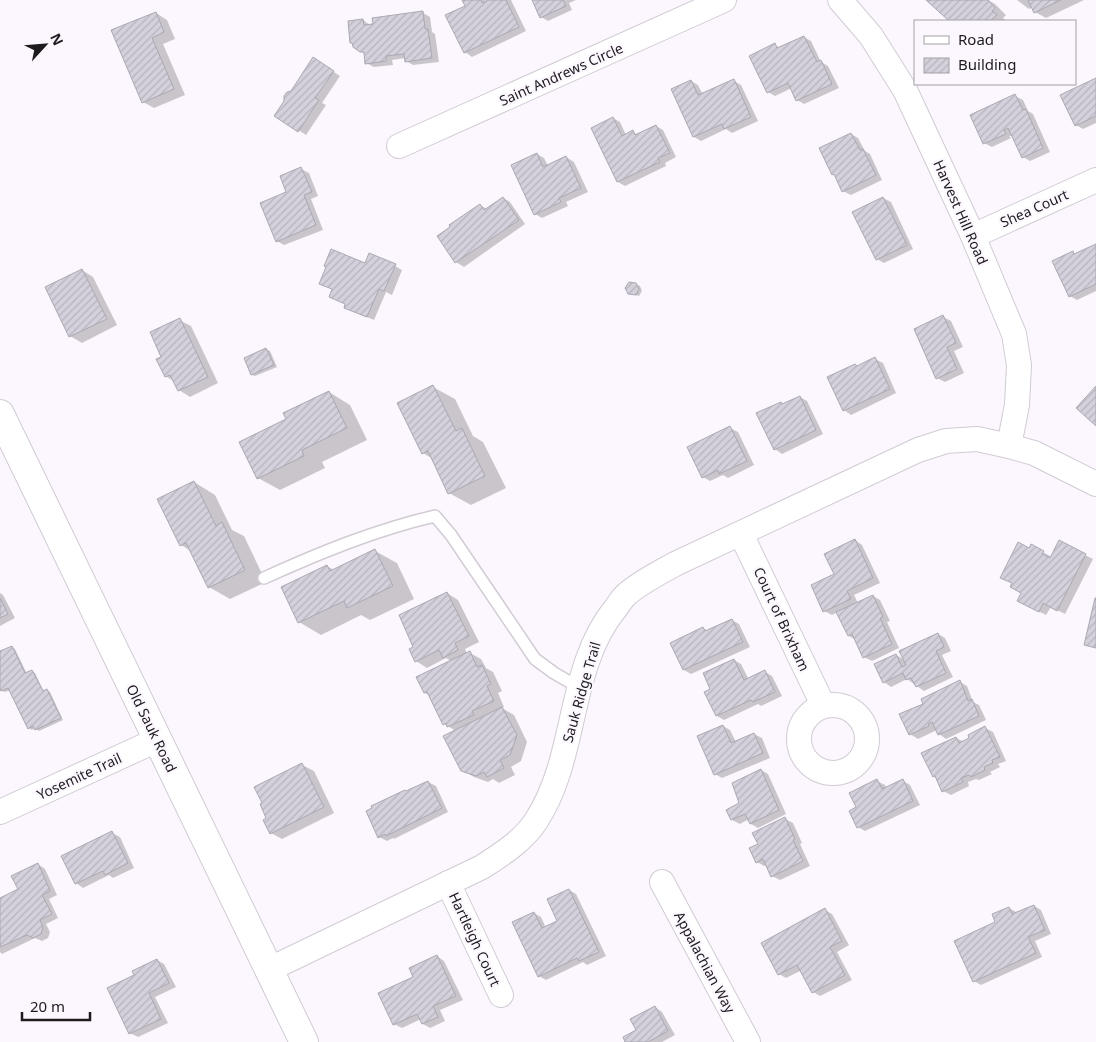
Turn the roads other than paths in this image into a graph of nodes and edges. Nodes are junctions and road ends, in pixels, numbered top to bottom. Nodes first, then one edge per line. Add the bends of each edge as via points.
1 (724, 0) edge
2 (840, 0) edge
3 (399, 146) dead end
4 (1096, 180) edge
5 (973, 236) junction
6 (0, 414) edge
7 (1009, 446) junction
8 (1096, 484) edge
9 (741, 534) junction
10 (264, 578) dead end
11 (580, 688) junction
12 (823, 705) dead end
13 (157, 740) junction
14 (0, 812) edge
15 (662, 882) dead end
16 (448, 883) junction
17 (270, 969) junction
18 (501, 995) dead end
19 (304, 1042) edge
20 (748, 1042) edge

1 - 3 street, Saint Andrews Circle
2 - 5 street, Harvest Hill Road via 871,36 905,90
4 - 5 street, Shea Court
5 - 7 street, Harvest Hill Road via 1014,334 1019,365 1017,405
6 - 13 street, Old Sauk Road
7 - 8 street, Sauk Ridge Trail via 1034,453
7 - 9 street, Sauk Ridge Trail via 976,440 946,441 918,450
9 - 11 street, Sauk Ridge Trail via 675,564 626,595 608,617 595,641
9 - 12 street, Court of Brixham
10 - 11 lane via 348,543 434,516 451,535 535,659
11 - 16 street, Sauk Ridge Trail via 552,789 536,821 504,853
13 - 14 street, Yosemite Trail
13 - 17 street, Old Sauk Road
15 - 20 street, Appalachian Way
16 - 17 street, Sauk Ridge Trail
16 - 18 street, Hartleigh Court
17 - 19 street, Old Sauk Road

